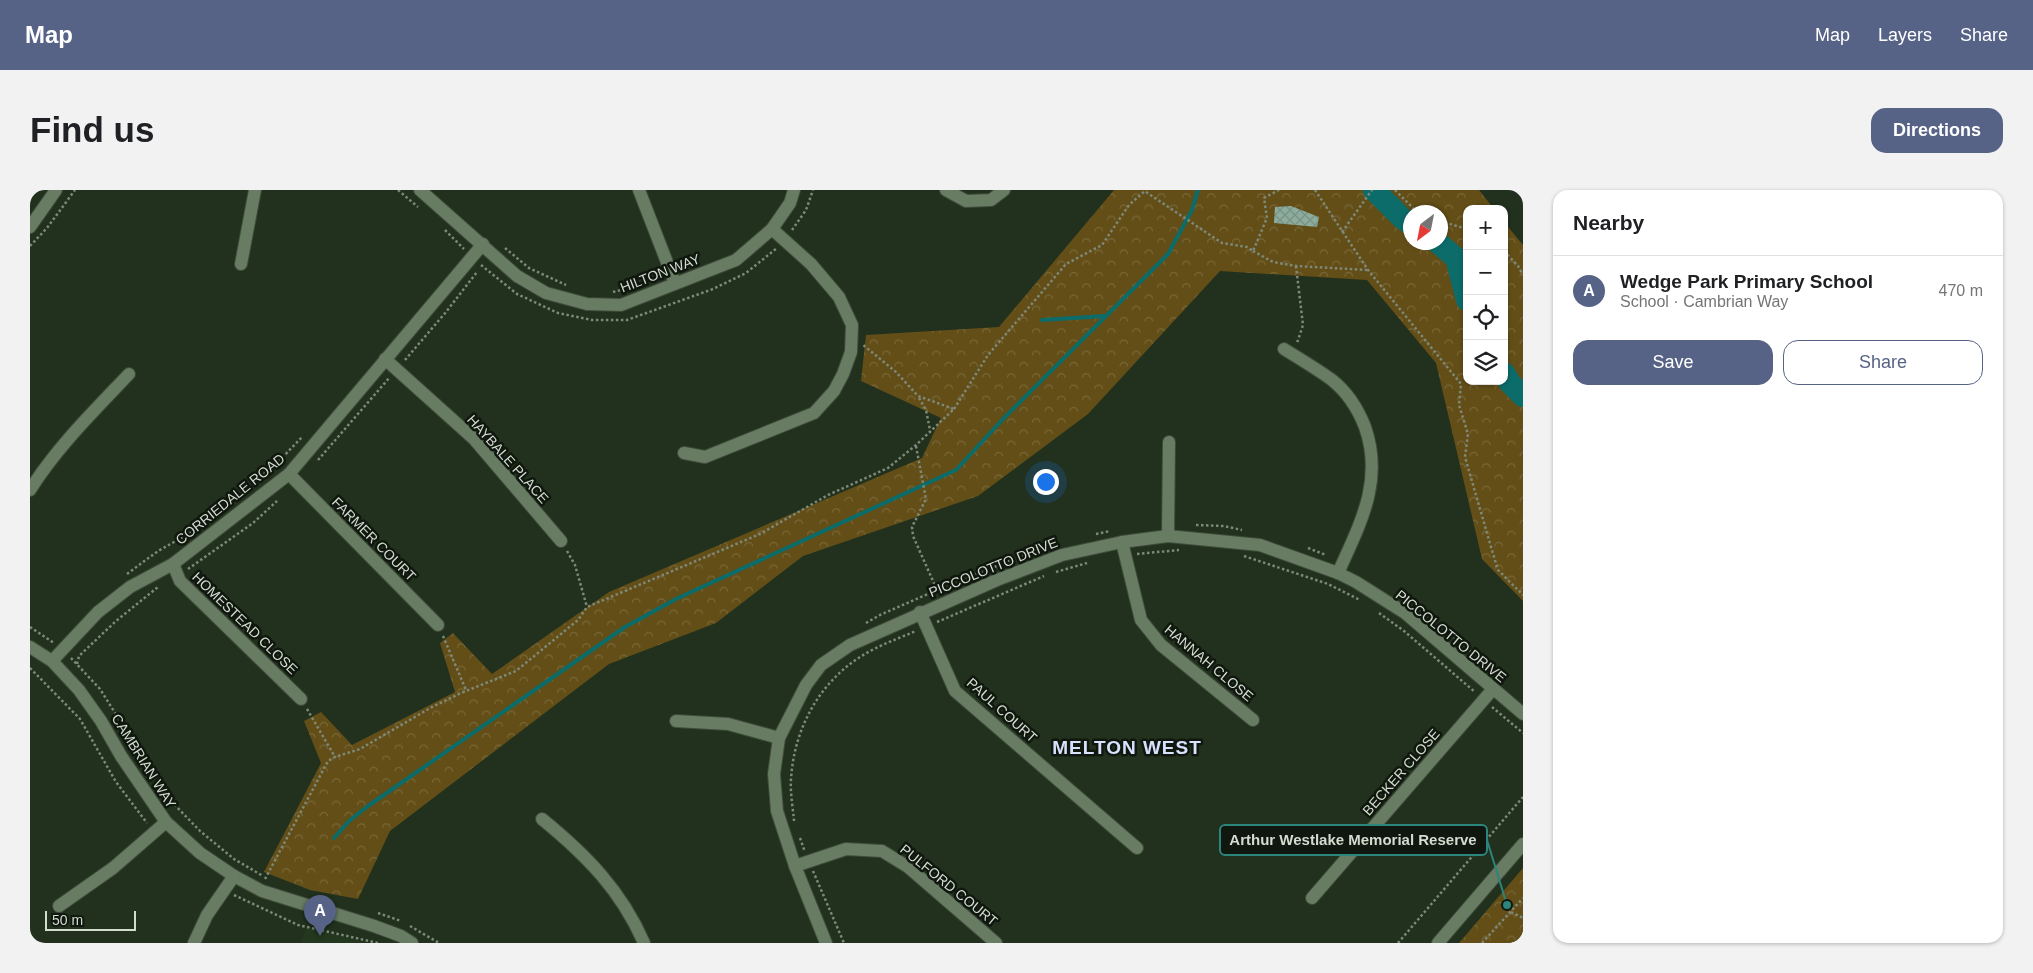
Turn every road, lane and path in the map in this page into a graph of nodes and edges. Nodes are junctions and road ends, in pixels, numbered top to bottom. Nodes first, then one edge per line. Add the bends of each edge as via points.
1 (56, 190) edge
2 (75, 190) edge
3 (256, 190) edge
4 (398, 190) edge
5 (420, 190) edge
6 (639, 190) edge
7 (794, 190) edge
8 (813, 190) edge
9 (946, 190) edge
10 (1004, 190) edge
11 (1279, 190) edge
12 (1315, 190) edge
13 (1372, 190) edge
14 (1394, 190) edge
15 (1146, 191) edge
16 (1410, 205) edge
17 (419, 207) dead end
18 (1448, 223) edge
19 (439, 225) dead end
20 (30, 227) edge
21 (1463, 228) edge
22 (772, 229) junction
23 (1342, 232) junction
24 (784, 240) junction
25 (483, 244) junction
26 (502, 245) dead end
27 (30, 246) edge
28 (1253, 251) junction
29 (1508, 255) edge
30 (472, 256) junction
31 (241, 264) dead end
32 (1296, 266) junction
33 (1368, 270) junction
34 (1523, 275) edge
35 (675, 283) junction
36 (570, 286) dead end
37 (630, 287) dead end
38 (609, 292) dead end
39 (852, 334) junction
40 (1289, 352) joint
41 (385, 359) junction
42 (129, 374) dead end
43 (918, 396) junction
44 (954, 409) junction
45 (930, 430) junction
46 (306, 433) dead end
47 (1169, 442) dead end
48 (916, 445) junction
49 (684, 453) dead end
50 (289, 474) junction
51 (30, 490) edge
52 (237, 498) dead end
53 (1191, 525) dead end
54 (198, 528) dead end
55 (1115, 530) dead end
56 (1249, 531) dead end
57 (1087, 536) dead end
58 (1168, 536) junction
59 (561, 541) joint
60 (1122, 542) junction
61 (1301, 546) dead end
62 (1186, 550) dead end
63 (1032, 553) dead end
64 (1125, 556) junction
65 (1243, 556) dead end
66 (1088, 563) dead end
67 (174, 564) junction
68 (1340, 568) junction
69 (1053, 572) dead end
70 (1047, 575) dead end
71 (124, 576) dead end
72 (937, 590) junction
73 (1523, 595) edge
74 (1360, 600) dead end
75 (587, 607) junction
76 (1376, 610) dead end
77 (920, 612) junction
78 (865, 624) dead end
79 (438, 626) joint
80 (30, 627) edge
81 (927, 627) junction
82 (1448, 632) dead end
83 (57, 638) dead end
84 (57, 646) junction
85 (30, 647) edge
86 (52, 661) junction
87 (1500, 677) dead end
88 (1493, 689) junction
89 (466, 690) junction
90 (301, 699) joint
91 (1484, 700) junction
92 (1523, 714) edge
93 (1253, 720) dead end
94 (676, 721) dead end
95 (1523, 733) edge
96 (779, 738) junction
97 (336, 757) junction
98 (1523, 797) edge
99 (542, 819) dead end
100 (166, 822) junction
101 (794, 823) dead end
102 (797, 831) dead end
103 (1523, 844) edge
104 (1137, 848) dead end
105 (809, 862) junction
106 (795, 866) junction
107 (234, 876) junction
108 (265, 878) junction
109 (273, 881) dead end
110 (259, 889) junction
111 (1312, 898) dead end
112 (1523, 898) edge
113 (59, 906) dead end
114 (372, 912) dead end
115 (1511, 912) junction
116 (1523, 918) edge
117 (194, 943) edge
118 (412, 943) edge
119 (439, 943) edge
120 (644, 943) edge
121 (826, 943) edge
122 (844, 943) edge
123 (996, 943) edge
124 (1398, 943) edge
125 (1438, 943) edge
126 (1482, 943) edge

1 - 20 street
2 - 27 path
3 - 31 street
4 - 17 path
5 - 25 street, HILTON WAY
6 - 35 street
7 - 22 street, HILTON WAY via 790,203
8 - 24 path via 806,210
9 - 10 street via 966,201 991,200
11 - 28 path via 1264,198 1267,218
12 - 23 path
13 - 23 path
14 - 16 path
15 - 28 path via 1222,243
15 - 44 path via 1129,205 1102,245 1066,264 988,355
18 - 21 path
19 - 30 path
22 - 24 street
22 - 35 street, HILTON WAY via 736,260
23 - 33 path
24 - 30 path via 771,255 746,273 713,289 627,320 592,320 558,313 517,294
24 - 39 street via 811,264 839,297 852,325
25 - 30 street, CORRIEDALE ROAD
25 - 35 street, HILTON WAY via 517,276 546,293 587,304 621,304
26 - 36 path via 530,268
28 - 32 path via 1273,262
29 - 34 path
30 - 41 street, CORRIEDALE ROAD
32 - 33 path
32 - 40 path via 1303,325
33 - 73 path via 1461,384 1458,404 1468,434 1465,457 1498,570
37 - 38 path
39 - 43 path
39 - 49 street via 851,352 844,374 834,391 814,412 705,457
40 - 68 street via 1333,381 1350,398 1361,416 1369,440 1373,466 1370,495
41 - 50 street, CORRIEDALE ROAD
41 - 59 street, HAYBALE PLACE via 474,439
42 - 51 street via 73,434
43 - 44 path
43 - 45 path via 926,410
44 - 45 path
45 - 48 path
46 - 52 path
47 - 58 street
48 - 72 path via 926,499 912,527 913,536
48 - 75 path via 888,468 828,495 760,534
50 - 67 street, CORRIEDALE ROAD
50 - 79 street, FARMER COURT
53 - 56 path
54 - 71 path
55 - 57 path
58 - 60 street, PICCOLOTTO DRIVE
58 - 68 street, PICCOLOTTO DRIVE via 1260,545
59 - 75 path via 575,565
60 - 64 street, HANNAH CLOSE
60 - 77 street, PICCOLOTTO DRIVE via 1062,555
61 - 68 path
62 - 64 path
63 - 72 path
64 - 93 street, HANNAH CLOSE via 1141,620 1160,645
65 - 74 path via 1328,584
66 - 69 path
67 - 84 street, CORRIEDALE ROAD via 130,587
67 - 90 street, HOMESTEAD CLOSE via 180,581
68 - 88 street, PICCOLOTTO DRIVE via 1405,613
70 - 81 path
72 - 78 path
75 - 89 path via 578,620 516,671
76 - 91 path
77 - 81 street, PAUL COURT
77 - 96 street, PICCOLOTTO DRIVE via 850,645 821,666 806,685
79 - 89 path
80 - 84 path
81 - 101 path via 860,657 838,673 811,706 795,751 791,780
81 - 104 street, PAUL COURT via 955,691
82 - 87 path
83 - 84 path
84 - 86 street, CORRIEDALE ROAD
84 - 108 path via 100,689 170,800 234,859
85 - 86 street, CAMBRIAN WAY
86 - 100 street, CAMBRIAN WAY via 79,690 101,721
88 - 91 street, BECKER CLOSE
88 - 92 street, PICCOLOTTO DRIVE
89 - 97 path via 360,749
90 - 97 path
91 - 95 path
91 - 111 street, BECKER CLOSE
94 - 96 street via 728,724
96 - 106 street, PICCOLOTTO DRIVE via 774,774 778,811
97 - 108 path via 324,766
98 - 124 path
99 - 120 street via 604,877 632,917
100 - 107 street, CAMBRIAN WAY via 200,853
100 - 113 street via 114,868
102 - 105 path
103 - 125 street
105 - 106 street, PULFORD COURT
105 - 122 path
105 - 123 street, PULFORD COURT via 846,849 882,851 908,867
106 - 121 street, PICCOLOTTO DRIVE
107 - 110 street, CAMBRIAN WAY
107 - 117 street via 207,915
108 - 109 path
108 - 110 path
110 - 118 street, CAMBRIAN WAY via 374,926
112 - 115 path
114 - 119 path via 420,930
115 - 116 path
115 - 126 path

